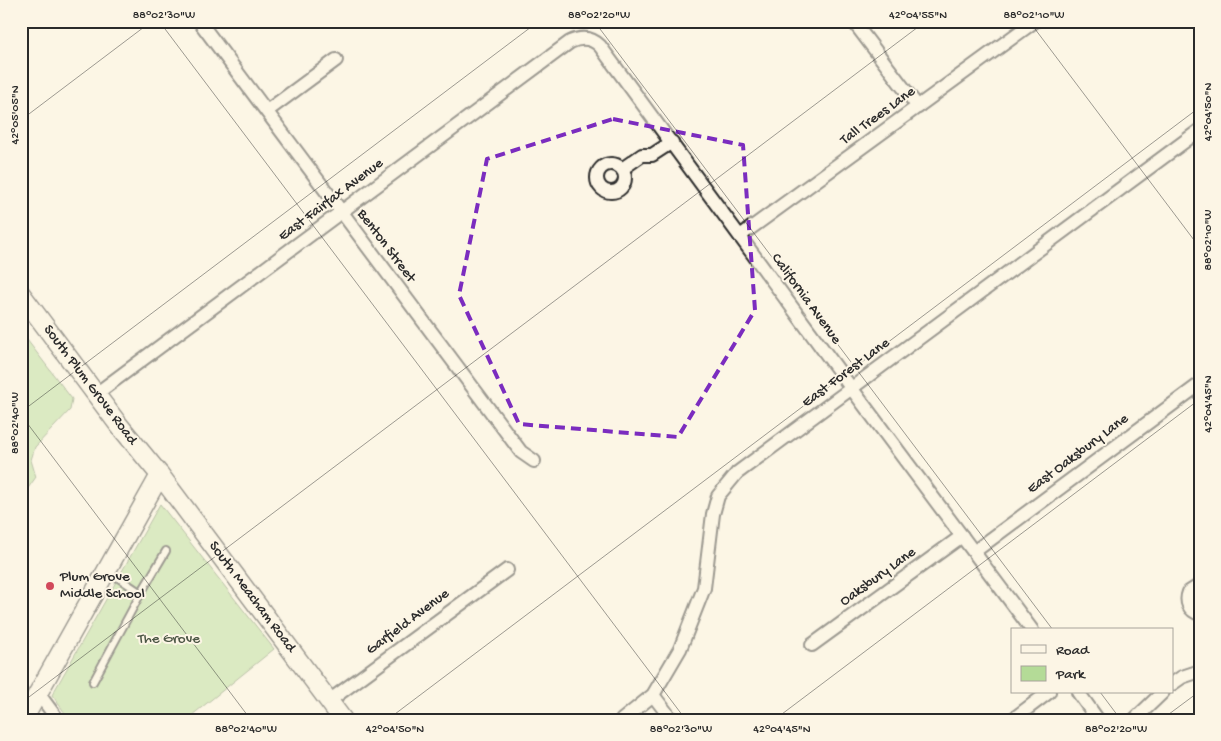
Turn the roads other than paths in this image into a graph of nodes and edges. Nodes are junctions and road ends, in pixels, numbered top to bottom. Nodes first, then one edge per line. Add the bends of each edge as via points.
1 (199, 21) edge
2 (852, 21) edge
3 (1035, 21) edge
4 (588, 38) joint
5 (336, 60) dead end
6 (918, 107) junction
7 (267, 111) junction
8 (1200, 130) edge
9 (672, 142) junction
10 (622, 168) dead end
11 (341, 213) junction
12 (740, 236) junction
13 (21, 294) edge
14 (1200, 384) edge
15 (852, 389) junction
16 (96, 394) junction
17 (534, 461) dead end
18 (160, 475) junction
19 (962, 536) junction
20 (166, 551) dead end
21 (975, 551) junction
22 (107, 570) junction
23 (507, 570) dead end
24 (1200, 585) edge
25 (141, 593) junction
26 (1200, 614) edge
27 (1031, 628) edge
28 (812, 645) dead end
29 (1200, 671) edge
30 (93, 682) dead end
31 (1174, 683) edge
32 (38, 692) junction
33 (1046, 694) edge
34 (1079, 694) edge
35 (1161, 694) edge
36 (653, 695) junction
37 (329, 701) junction
38 (23, 720) edge
39 (58, 720) edge
40 (343, 720) edge
41 (622, 720) edge
42 (672, 720) edge
43 (1012, 720) edge
44 (1098, 720) edge
45 (1134, 720) edge

1 - 7 street, Benton Street
2 - 6 street
3 - 6 street, Tall Trees Lane
4 - 9 street, California Avenue via 600,46
4 - 11 street, East Fairfax Avenue via 570,42
5 - 7 street
6 - 12 street, Tall Trees Lane
7 - 11 street, Benton Street
8 - 15 street, East Forest Lane
9 - 10 street
9 - 12 street, California Avenue
11 - 16 street, East Fairfax Avenue
11 - 17 street, Benton Street via 521,452
12 - 15 street, California Avenue
13 - 16 main road, South Plum Grove Road
14 - 21 street, East Oaksbury Lane
15 - 19 street, California Avenue
15 - 36 street, East Forest Lane via 737,473 718,496 704,588 680,649
16 - 18 main road, South Plum Grove Road
18 - 22 main road
18 - 37 main road, South Meacham Road
19 - 21 street, California Avenue
19 - 28 street, Oaksbury Lane
20 - 25 lane
21 - 27 street, California Avenue
22 - 25 lane
22 - 32 main road
23 - 37 street, Garfield Avenue
24 - 26 street via 1189,592 1187,602
25 - 30 lane
29 - 31 street
32 - 38 main road
32 - 39 street
33 - 43 street
34 - 44 street
35 - 45 street
36 - 41 street, East Forest Lane
36 - 42 street
37 - 40 main road, South Meacham Road

